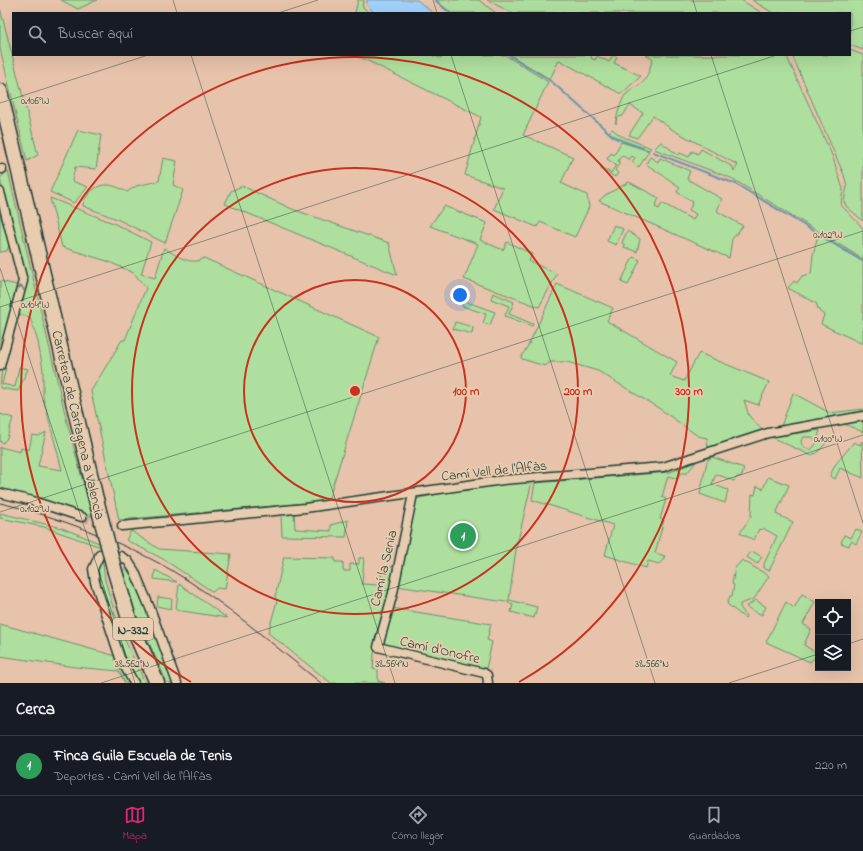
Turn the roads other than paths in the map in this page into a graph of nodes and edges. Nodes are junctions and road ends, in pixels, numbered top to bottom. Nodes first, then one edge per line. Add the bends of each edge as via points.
1 (0, 91) edge
2 (0, 192) edge
3 (0, 366) edge
4 (863, 416) edge
5 (0, 493) edge
6 (413, 494) junction
7 (82, 517) tunnel mouth
8 (122, 526) tunnel mouth
9 (100, 554) dead end
10 (120, 556) dead end
11 (378, 647) joint
12 (134, 683) edge
13 (157, 683) edge
14 (177, 683) edge
15 (488, 683) edge

1 - 13 highway, Carretera de Cartagena a Valencia / N-332, bridge via 115,572 129,619
3 -> 2 street via 23,281
4 - 6 street, Camí Vell de l'Alfàs via 768,434 663,467 503,480
5 - 7 street
6 - 8 street, Camí Vell de l'Alfàs via 305,508
6 - 11 street, Camí la Senia via 393,593
9 - 12 street via 93,568 95,582 120,658
10 - 14 street via 128,561 135,572
11 - 15 street, Camí d'Onofre via 484,673 487,675

